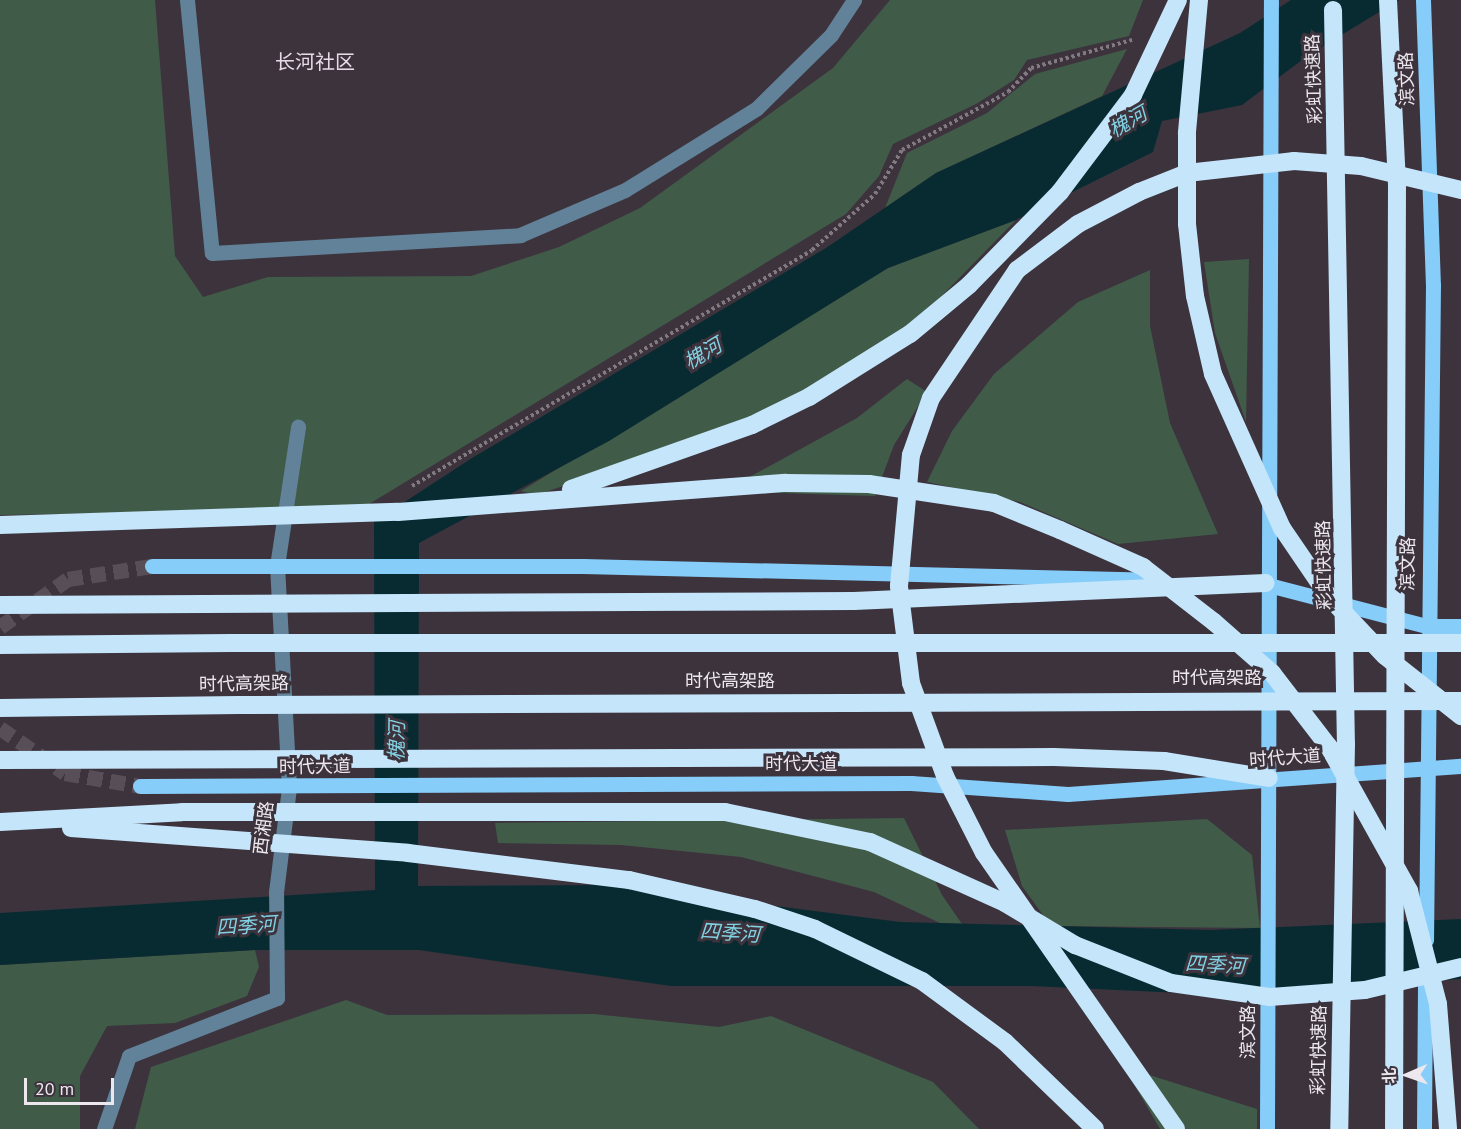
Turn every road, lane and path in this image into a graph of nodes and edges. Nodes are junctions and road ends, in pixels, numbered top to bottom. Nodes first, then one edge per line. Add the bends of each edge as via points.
1 (187, 0) edge
2 (854, 0) edge
3 (1178, 0) edge
4 (1199, 0) edge
5 (1271, 0) edge
6 (1332, 0) edge
7 (1388, 0) edge
8 (1423, 2) edge
9 (1142, 38) dead end
10 (1461, 190) edge
11 (298, 427) dead end
12 (407, 489) dead end
13 (523, 502) junction
14 (0, 525) edge
15 (152, 566) tunnel mouth
16 (277, 566) junction
17 (1266, 582) junction
18 (0, 604) edge
19 (1426, 626) junction
20 (1461, 626) edge
21 (1461, 643) edge
22 (0, 645) edge
23 (1461, 701) edge
24 (0, 708) edge
25 (1461, 716) edge
26 (0, 760) edge
27 (1461, 766) edge
28 (1427, 767) junction
29 (1269, 778) junction
30 (141, 786) tunnel mouth
31 (289, 787) junction
32 (0, 822) edge
33 (1461, 967) edge
34 (104, 1129) edge
35 (1095, 1129) edge
36 (1176, 1129) edge
37 (1267, 1129) edge
38 (1339, 1129) edge
39 (1394, 1129) edge
40 (1424, 1129) edge
41 (1448, 1129) edge

1 - 2 street via 212,253 520,235 625,190 757,108 831,35
3 - 13 highway, bridge via 1133,94 1060,192 977,277 910,334 809,397 752,425 690,451
4 - 25 highway, bridge via 1187,133 1187,224 1195,296 1213,374 1282,528 1329,597 1385,657
5 - 17 main road, 滨文路
6 - 38 highway, 彩虹快速路, bridge via 1346,733
7 - 39 highway, bridge via 1397,195
8 - 19 main road, 滨文路 via 1433,285
9 - 12 path via 1031,68 1008,92 902,150 875,194 812,250
10 - 36 highway, bridge via 1361,166 1294,160 1187,173 1139,192 1078,224 1017,270 931,398 911,455 899,586 911,683 945,776 984,853
11 - 16 street, 西湘路
13 - 14 highway, bridge
13 - 41 highway, bridge via 658,489 869,484 994,502 1143,567 1272,673 1329,747 1380,832 1409,891 1438,1004
15 - 16 main road
16 - 17 main road
16 - 31 street, 西湘路
17 - 18 highway, bridge via 854,601
17 - 19 main road
17 - 29 main road, 滨文路
19 - 20 main road
19 - 28 main road, 滨文路
21 - 22 highway, 时代高架路, bridge
23 - 24 highway, 时代高架路, bridge
26 - 29 highway, bridge via 1054,757 1164,761
27 - 28 main road, 时代大道
28 - 29 main road, 时代大道
28 - 40 main road, 滨文路, bridge
29 - 31 main road, 时代大道 via 1068,794 911,783
29 - 37 main road, 滨文路
30 - 31 main road, 时代大道
31 - 34 street, 西湘路 via 276,892 278,998 129,1056
32 - 33 highway, bridge via 182,812 725,812 870,842 1005,903 1075,945 1171,983 1280,996 1365,990
32 - 35 highway, bridge via 408,853 629,880 755,909 815,928 922,981 1005,1042

